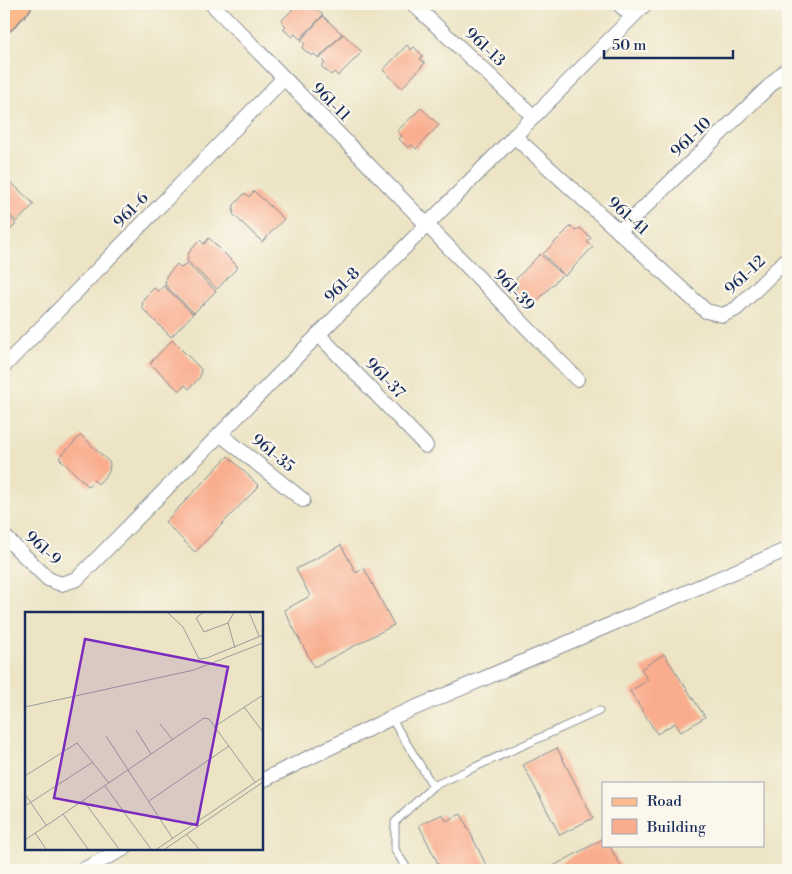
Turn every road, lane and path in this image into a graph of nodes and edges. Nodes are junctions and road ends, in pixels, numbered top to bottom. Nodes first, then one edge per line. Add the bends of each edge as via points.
1 (20, 4) edge
2 (212, 4) edge
3 (413, 4) edge
4 (619, 4) edge
5 (645, 4) edge
6 (632, 16) junction
7 (4, 21) edge
8 (788, 68) edge
9 (283, 78) junction
10 (533, 116) junction
11 (514, 136) junction
12 (426, 224) junction
13 (619, 232) junction
14 (788, 258) edge
15 (723, 314) joint
16 (318, 334) junction
17 (4, 366) edge
18 (577, 379) dead end
19 (220, 434) junction
20 (426, 446) dead end
21 (303, 500) dead end
22 (6, 544) edge
23 (788, 549) edge
24 (61, 584) joint
25 (599, 711) dead end
26 (391, 718) junction
27 (262, 781) edge
28 (433, 786) junction
29 (123, 849) edge
30 (83, 870) edge
31 (408, 870) edge

1 - 7 main road
2 - 9 street, 961-11
3 - 10 street, 961-13
4 - 6 street
5 - 6 street, 961-8
6 - 10 street, 961-8
8 - 13 street, 961-10
9 - 12 street, 961-11
9 - 17 street, 961-6
10 - 11 street, 961-8
11 - 12 street, 961-8
11 - 13 street, 961-41
12 - 16 street, 961-8
12 - 18 street, 961-39
13 - 15 street, 961-41 via 706,311
14 - 15 street, 961-12 via 736,309
16 - 19 street, 961-8
16 - 20 street, 961-37
19 - 21 street, 961-35
19 - 24 street, 961-8 via 77,579
22 - 24 street, 961-9 via 48,579
23 - 26 street
25 - 28 lane
26 - 27 street
26 - 28 lane
28 - 31 lane via 395,822 396,850
29 - 30 street

